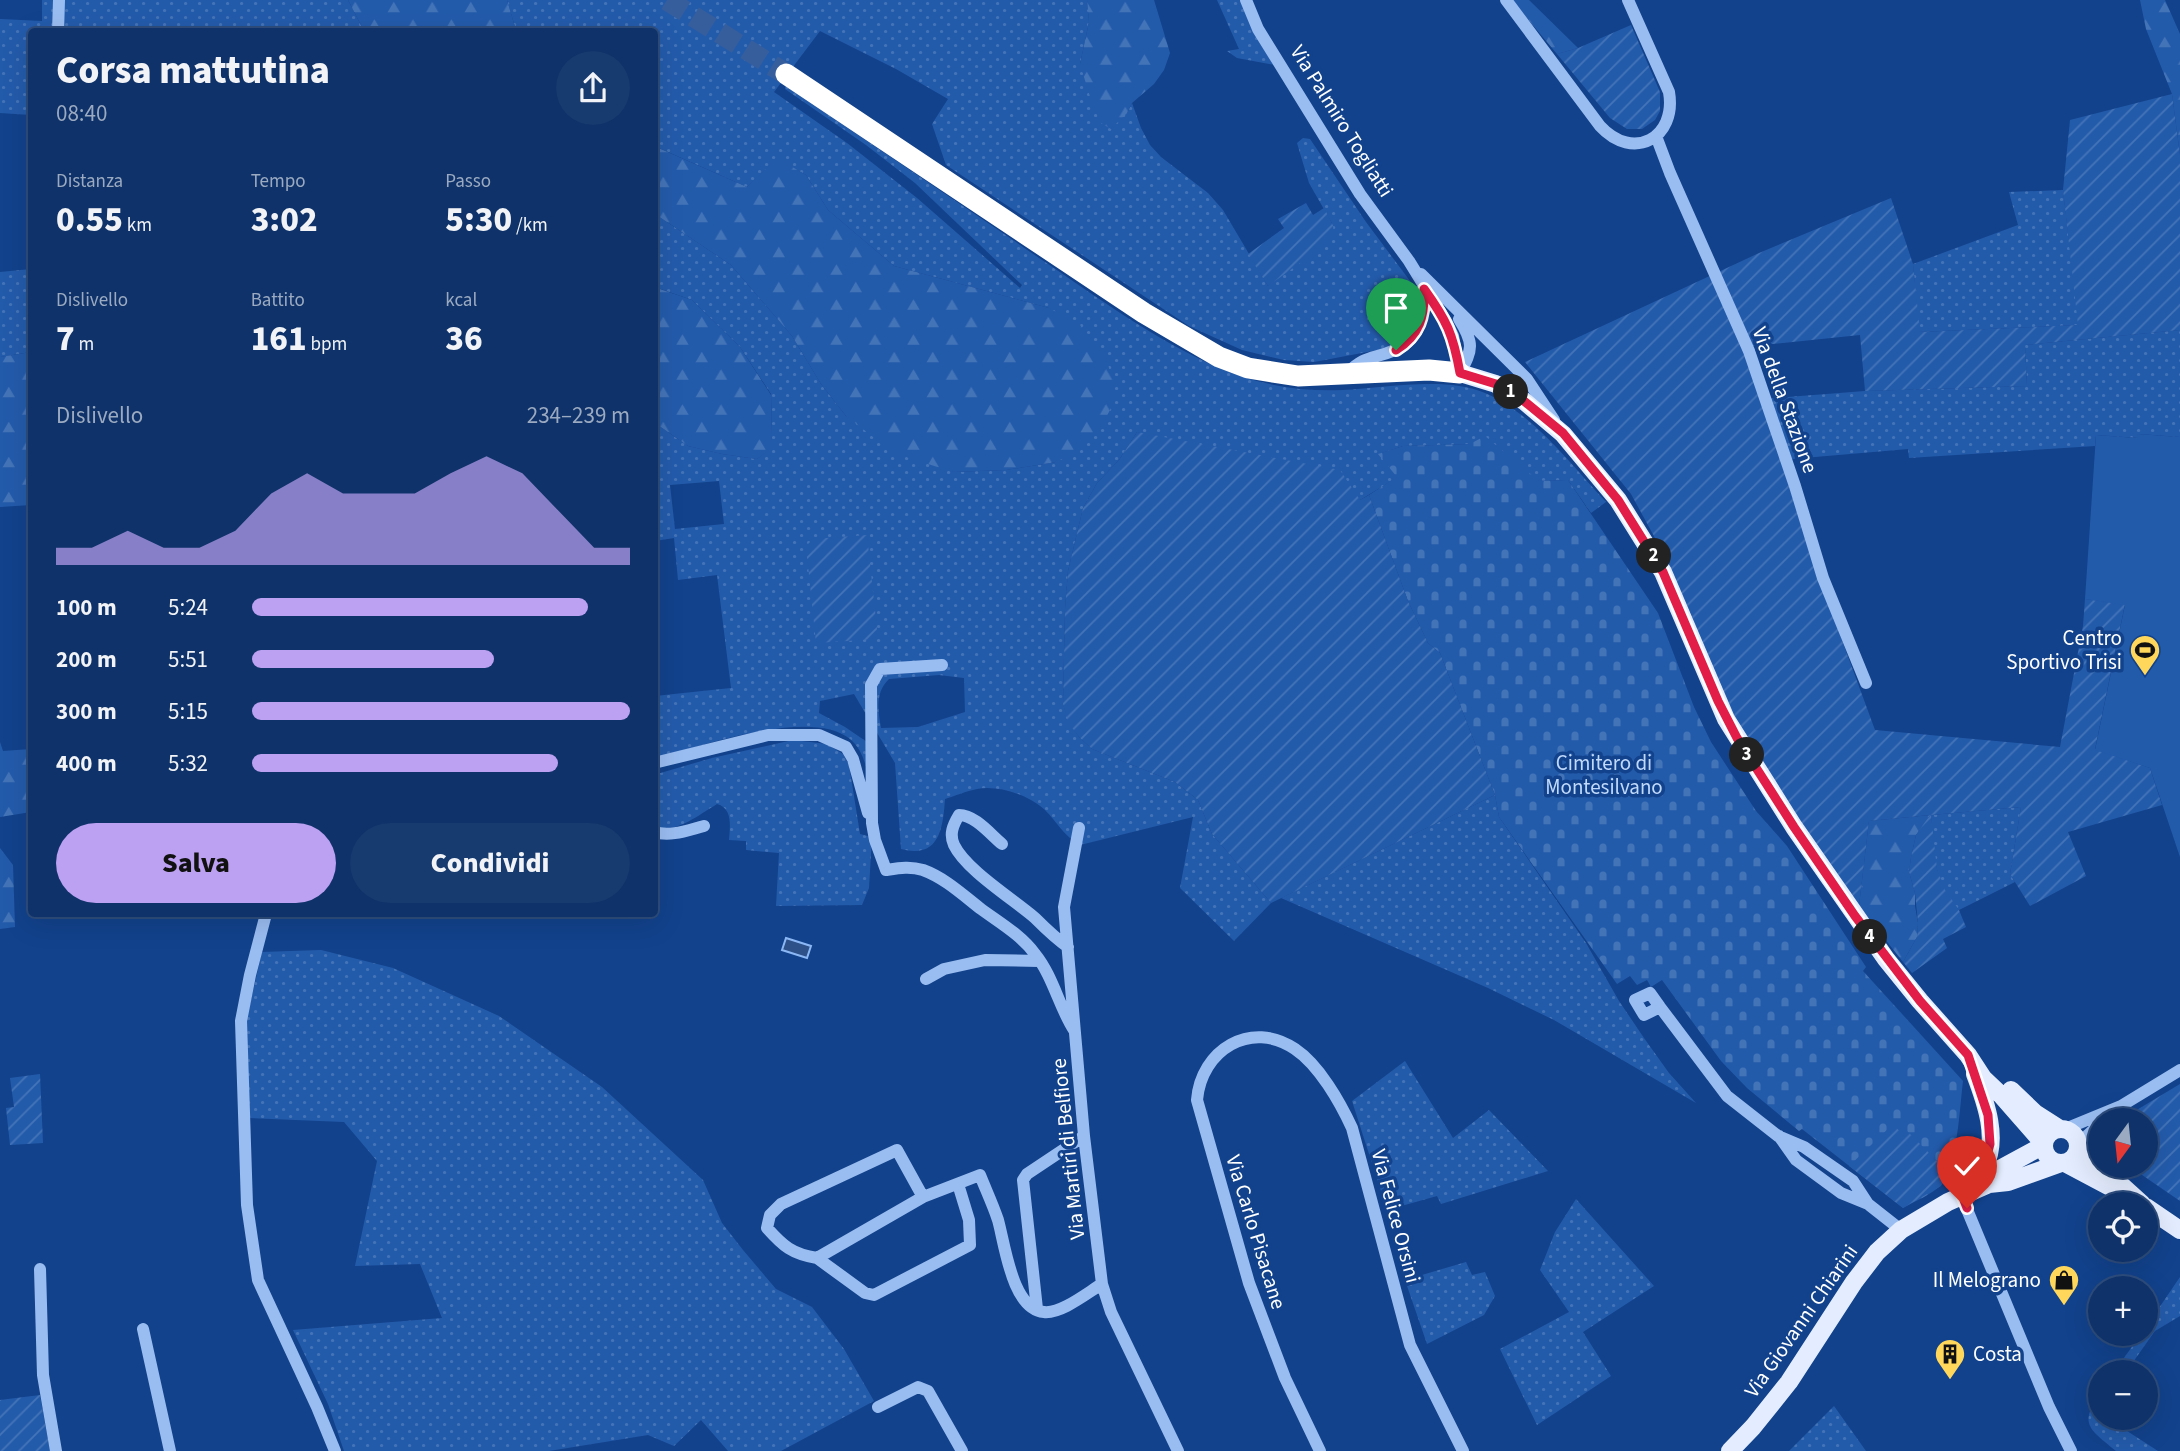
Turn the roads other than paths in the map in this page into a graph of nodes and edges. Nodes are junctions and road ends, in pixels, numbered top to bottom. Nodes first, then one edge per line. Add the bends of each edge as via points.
1 (59, 0) edge
2 (1246, 0) edge
3 (1506, 0) edge
4 (1628, 0) edge
5 (58, 28) edge
6 (786, 74) tunnel mouth
7 (1656, 136) junction
8 (1409, 261) junction
9 (1424, 289) junction
10 (1443, 296) junction
11 (1460, 373) junction
12 (1345, 375) junction
13 (1563, 433) junction
14 (943, 665) dead end
15 (1866, 683) dead end
16 (658, 762) edge
17 (872, 823) junction
18 (704, 826) dead end
19 (1079, 828) dead end
20 (658, 833) edge
21 (1002, 844) dead end
22 (265, 917) edge
23 (1068, 947) junction
24 (1039, 961) junction
25 (926, 979) dead end
26 (1661, 1007) dead end
27 (1076, 1034) junction
28 (1246, 1039) joint
29 (1968, 1055) junction
30 (2180, 1070) edge
31 (2121, 1106) junction
32 (2119, 1108) edge
33 (2062, 1129) junction
34 (2088, 1135) edge
35 (1084, 1136) junction
36 (2044, 1144) junction
37 (2078, 1145) junction
38 (2063, 1163) junction
39 (958, 1184) junction
40 (1989, 1184) junction
41 (2118, 1192) edge
42 (2129, 1192) edge
43 (1965, 1194) junction
44 (923, 1197) junction
45 (2158, 1215) edge
46 (1901, 1230) junction
47 (2180, 1230) edge
48 (817, 1258) junction
49 (40, 1269) dead end
50 (1102, 1284) junction
51 (1037, 1309) junction
52 (143, 1329) dead end
53 (878, 1408) dead end
54 (1174, 1450) edge
55 (57, 1451) edge
56 (170, 1451) edge
57 (335, 1451) edge
58 (962, 1451) edge
59 (1320, 1451) edge
60 (1463, 1451) edge
61 (1730, 1451) edge
62 (2071, 1451) edge

1 - 5 street
2 - 8 street, Via Palmiro Togliatti via 1258,29 1360,194
3 - 7 street via 1610,138 1630,144
4 - 7 street via 1669,92 1669,117
6 - 12 highway via 1204,350 1263,371
7 - 15 street, Via della Stazione via 1749,351 1823,578
8 - 9 street, Via Palmiro Togliatti
8 - 10 street, Via Palmiro Togliatti
9 - 11 street, Via Palmiro Togliatti via 1447,323
9 - 12 street via 1423,317 1412,338 1396,350 1358,362
10 - 11 street, Via Palmiro Togliatti via 1471,342
10 - 13 street, Via Palmiro Togliatti via 1527,379
11 - 12 highway via 1429,370
11 - 13 main road, Via Palmiro Togliatti via 1511,392
13 - 29 main road, Via Palmiro Togliatti via 1618,500 1663,572 1726,719 1794,827 1886,958
14 - 17 street via 880,669 871,685
16 - 17 street via 768,735 819,735 845,747 853,760
17 - 24 street via 886,870 905,867 937,876 1011,930
18 - 20 street
19 - 23 street, Via Martiri di Belfiore via 1064,906
21 - 23 street via 964,814 952,826 954,845 965,860
22 - 57 street via 241,1021 247,1205 258,1280
23 - 27 street, Via Martiri di Belfiore
24 - 25 street via 985,960 944,969
24 - 27 street
26 - 46 street via 1727,1096 1778,1136 1804,1147 1853,1181 1868,1204
27 - 35 street, Via Martiri di Belfiore
28 - 59 street, Via Carlo Pisacane via 1220,1051 1210,1062 1196,1100 1249,1283 1285,1378
28 - 60 street, Via Felice Orsini via 1278,1041 1295,1049 1343,1108 1410,1345
29 - 33 main road, Via Palmiro Togliatti via 2035,1113
29 - 36 main road, Via Palmiro Togliatti via 1983,1078
29 - 43 main road via 1990,1131 1986,1163
30 - 31 street
31 - 32 street
31 - 33 street
33 - 36 main road via 2047,1135
33 - 37 main road via 2074,1135
34 - 37 street
35 - 50 street, Via Martiri di Belfiore
35 - 51 street via 1023,1180
36 - 38 main road via 2050,1159
36 - 40 main road, Via Giovanni Chiarini via 2000,1169
37 - 38 main road via 2074,1156
37 - 42 main road
38 - 40 main road, Via Giovanni Chiarini
38 - 41 main road
39 - 44 street
39 - 48 street via 969,1220 970,1245 874,1295
39 - 51 street via 980,1175 1016,1286 1024,1300
40 - 43 main road, Via Giovanni Chiarini
43 - 46 main road, Via Giovanni Chiarini
43 - 62 street via 2049,1408
44 - 48 street
44 - 48 street via 897,1150 781,1204 770,1215 767,1228 782,1245
45 - 47 main road
46 - 61 main road, Via Giovanni Chiarini via 1877,1252 1789,1382
49 - 55 street via 43,1375
50 - 51 street via 1059,1309
50 - 54 street, Via Martiri di Belfiore
52 - 56 street
53 - 58 street via 918,1387 928,1391

